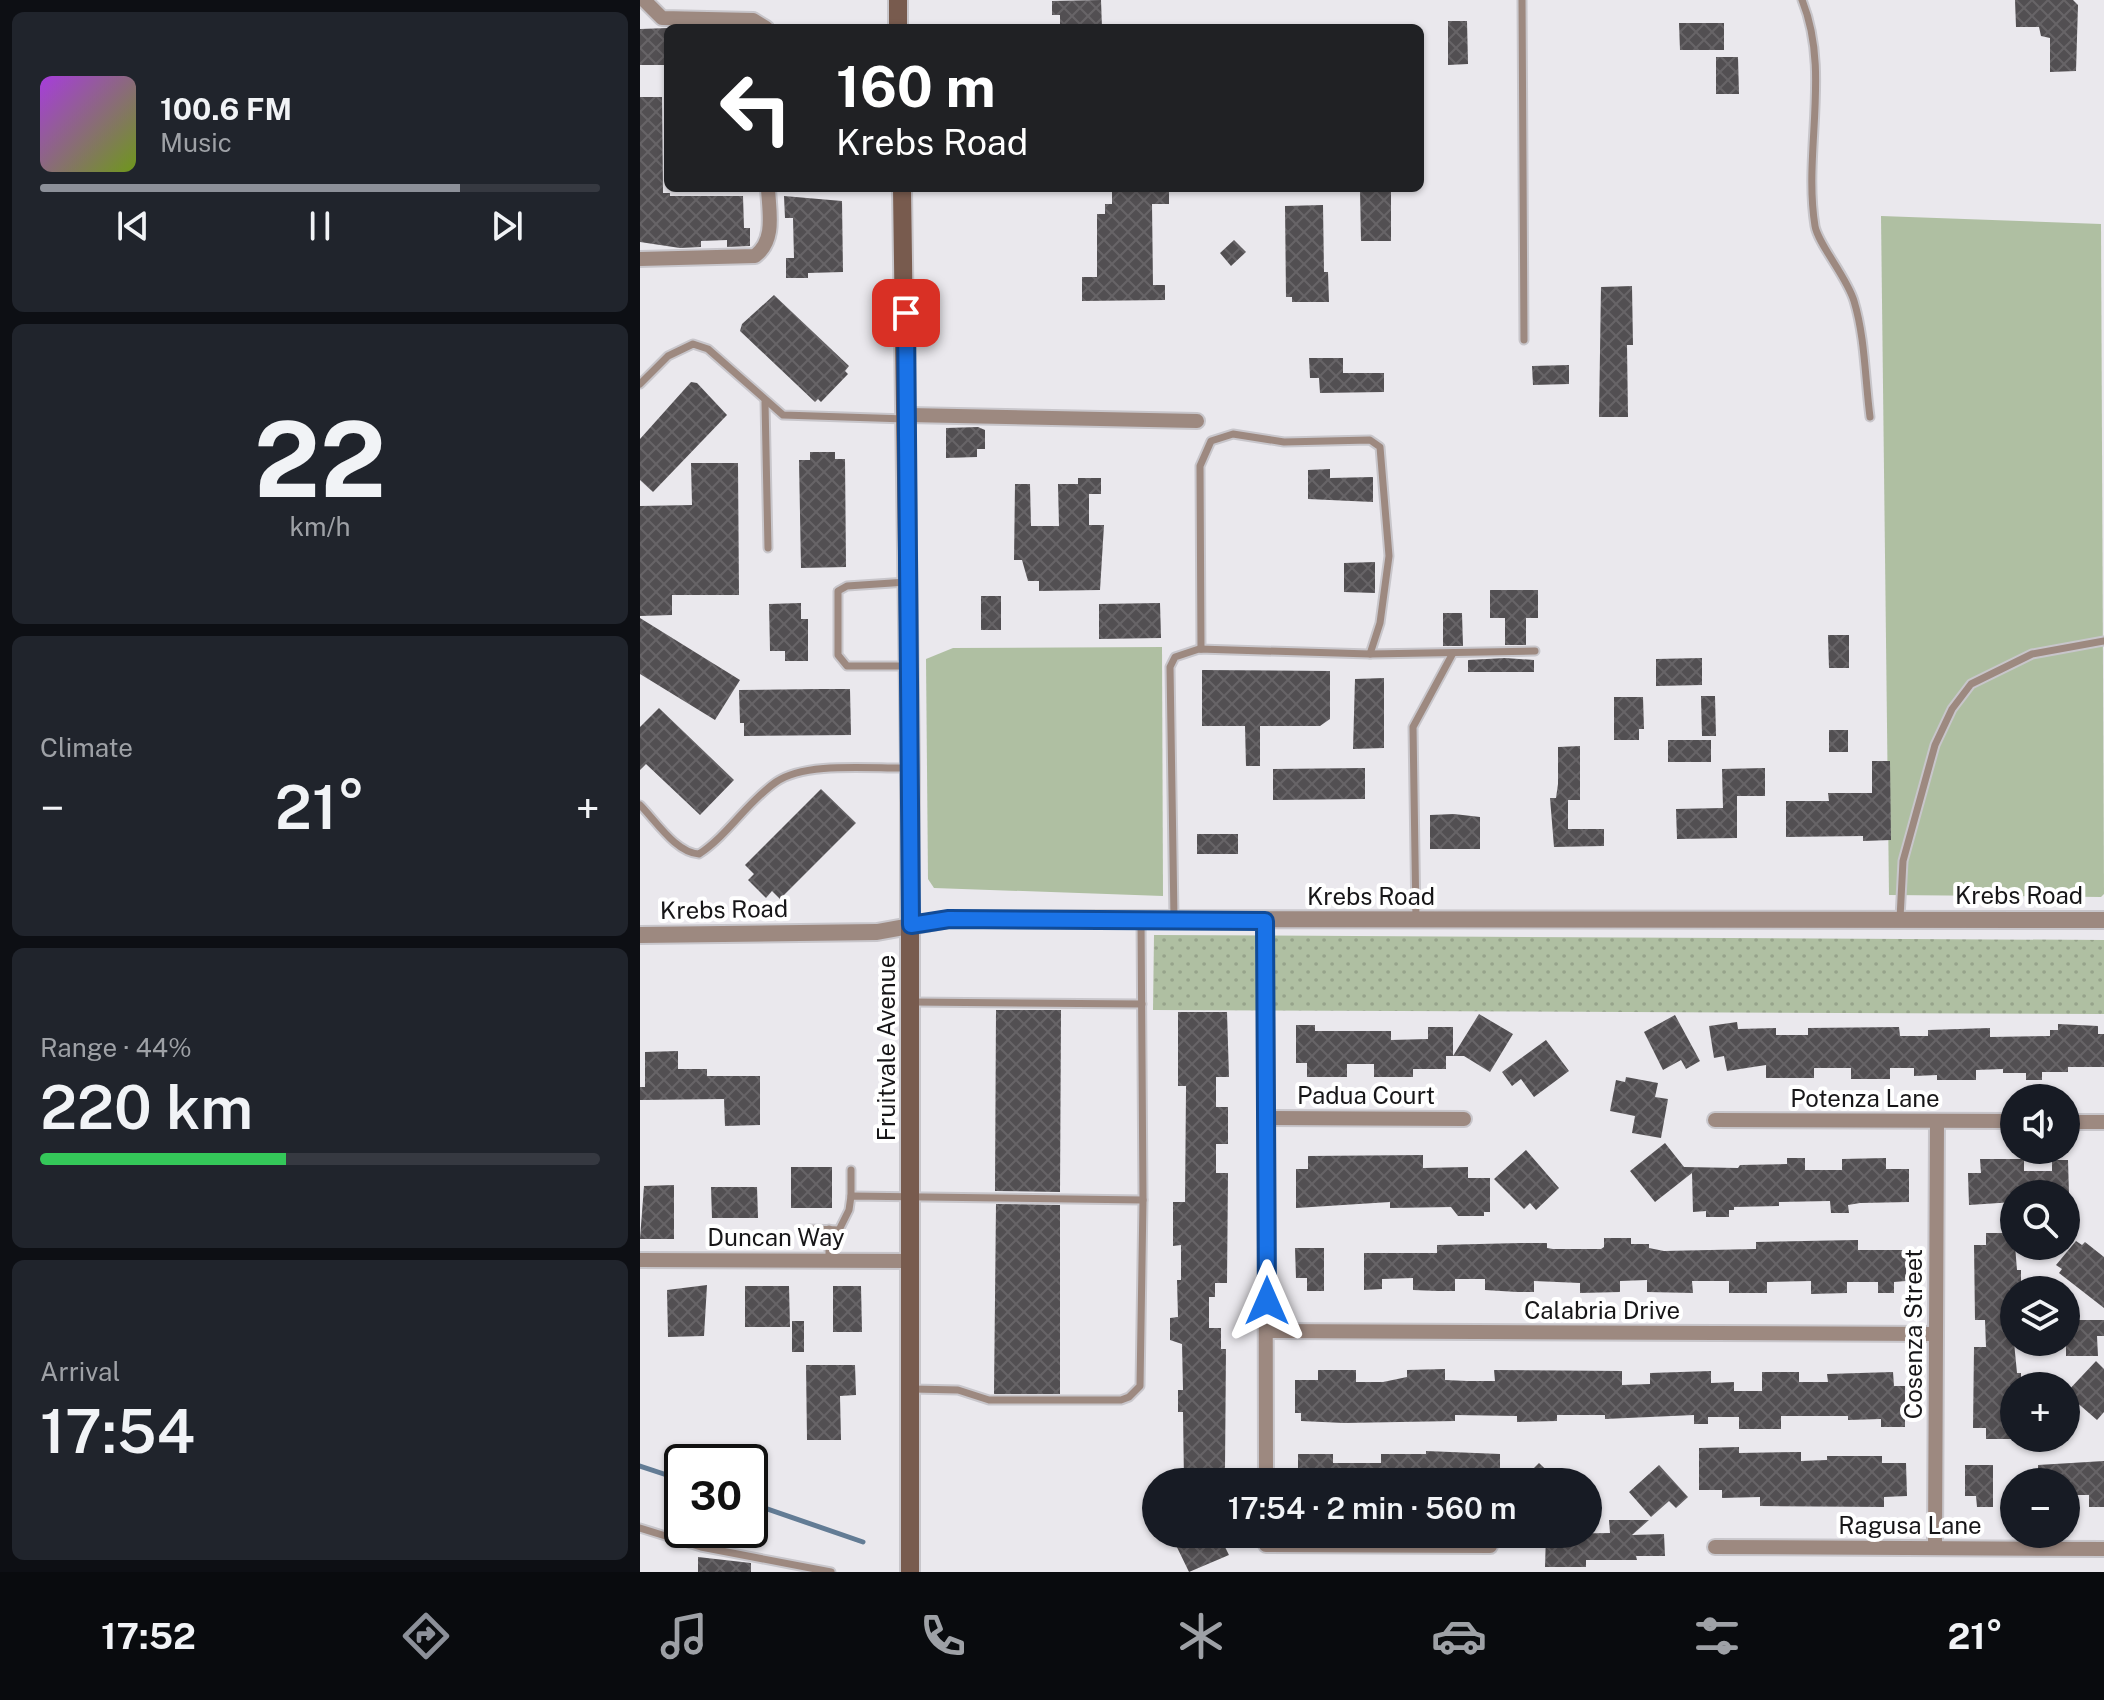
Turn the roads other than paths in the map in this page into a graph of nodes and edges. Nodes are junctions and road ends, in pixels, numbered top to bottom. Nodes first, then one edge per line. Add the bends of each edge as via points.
1 (644, 0) edge
2 (898, 0) edge
3 (1522, 0) edge
4 (1802, 0) edge
5 (760, 24) edge
6 (898, 24) edge
7 (768, 192) edge
8 (902, 192) edge
9 (640, 259) edge
10 (1524, 340) dead end
11 (640, 384) edge
12 (765, 402) junction
13 (908, 417) junction
14 (1870, 417) dead end
15 (1197, 421) dead end
16 (768, 548) dead end
17 (909, 582) junction
18 (2104, 641) edge
19 (1201, 649) junction
20 (1535, 651) dead end
21 (1453, 653) junction
22 (1370, 654) junction
23 (909, 666) junction
24 (910, 768) junction
25 (640, 805) edge
26 (1141, 920) junction
27 (1900, 920) junction
28 (2104, 920) edge
29 (1174, 921) junction
30 (1265, 921) junction
31 (1416, 921) junction
32 (911, 925) junction
33 (640, 935) edge
34 (911, 1002) junction
35 (1142, 1004) junction
36 (1268, 1118) junction
37 (1464, 1119) dead end
38 (1715, 1120) dead end
39 (1937, 1121) junction
40 (2000, 1121) edge
41 (2080, 1122) edge
42 (2104, 1122) edge
43 (851, 1170) dead end
44 (851, 1196) junction
45 (911, 1197) junction
46 (1143, 1200) junction
47 (810, 1229) dead end
48 (829, 1229) junction
49 (640, 1260) edge
50 (829, 1260) junction
51 (911, 1261) junction
52 (1267, 1331) junction
53 (1936, 1334) junction
54 (911, 1389) junction
55 (1266, 1468) edge
56 (640, 1528) edge
57 (1715, 1547) dead end
58 (1935, 1548) junction
59 (2104, 1549) edge
60 (831, 1572) edge
61 (910, 1572) edge

1 - 5 street via 662,18
2 - 6 main road
3 - 10 lane
4 - 14 lane via 1815,97 1815,228 1855,302
7 - 9 street via 769,239 755,256
8 - 13 main road, Fruitvale Avenue
11 - 12 lane via 668,356 693,344 717,356
12 - 13 lane via 783,415
12 - 16 lane
13 - 15 street
13 - 17 main road, Fruitvale Avenue
17 - 23 main road, Fruitvale Avenue
17 - 23 lane via 847,586 837,597 838,655 843,665
18 - 27 lane via 2032,654 1971,684 1952,709 1935,745 1903,861
19 - 22 lane
19 - 22 lane via 1200,466 1211,441 1233,434 1284,442 1370,440 1380,447 1389,556
19 - 29 lane via 1179,654 1170,667
20 - 21 lane
21 - 22 lane
21 - 31 lane via 1413,727
23 - 24 main road, Fruitvale Avenue
24 - 25 lane via 790,774 699,854 679,845
24 - 32 main road, Fruitvale Avenue
26 - 29 street, Krebs Road
26 - 32 street, Krebs Road via 949,919
26 - 35 lane
27 - 28 street, Krebs Road
27 - 31 street, Krebs Road
29 - 30 street, Krebs Road
30 - 31 street, Krebs Road
30 - 36 street
32 - 33 street, Krebs Road via 877,932
32 - 34 main road, Fruitvale Avenue
34 - 35 lane
34 - 45 main road, Fruitvale Avenue
35 - 46 lane
36 - 37 street, Padua Court
36 - 52 street
38 - 39 street, Potenza Lane
39 - 40 street, Potenza Lane
39 - 53 street, Cosenza Street
41 - 42 street
43 - 44 lane
44 - 45 lane
44 - 48 lane via 839,1230
45 - 46 lane
45 - 51 main road, Fruitvale Avenue
46 - 54 lane via 1142,1378 1129,1397 989,1400 958,1390
47 - 48 lane
48 - 50 lane
49 - 50 street, Duncan Way
50 - 51 street, Duncan Way
51 - 54 main road, Fruitvale Avenue
52 - 53 street, Calabria Drive
52 - 55 street
53 - 58 street, Cosenza Street
54 - 61 main road, Fruitvale Avenue
56 - 60 lane via 701,1547
57 - 58 street, Ragusa Lane
58 - 59 street, Ragusa Lane

